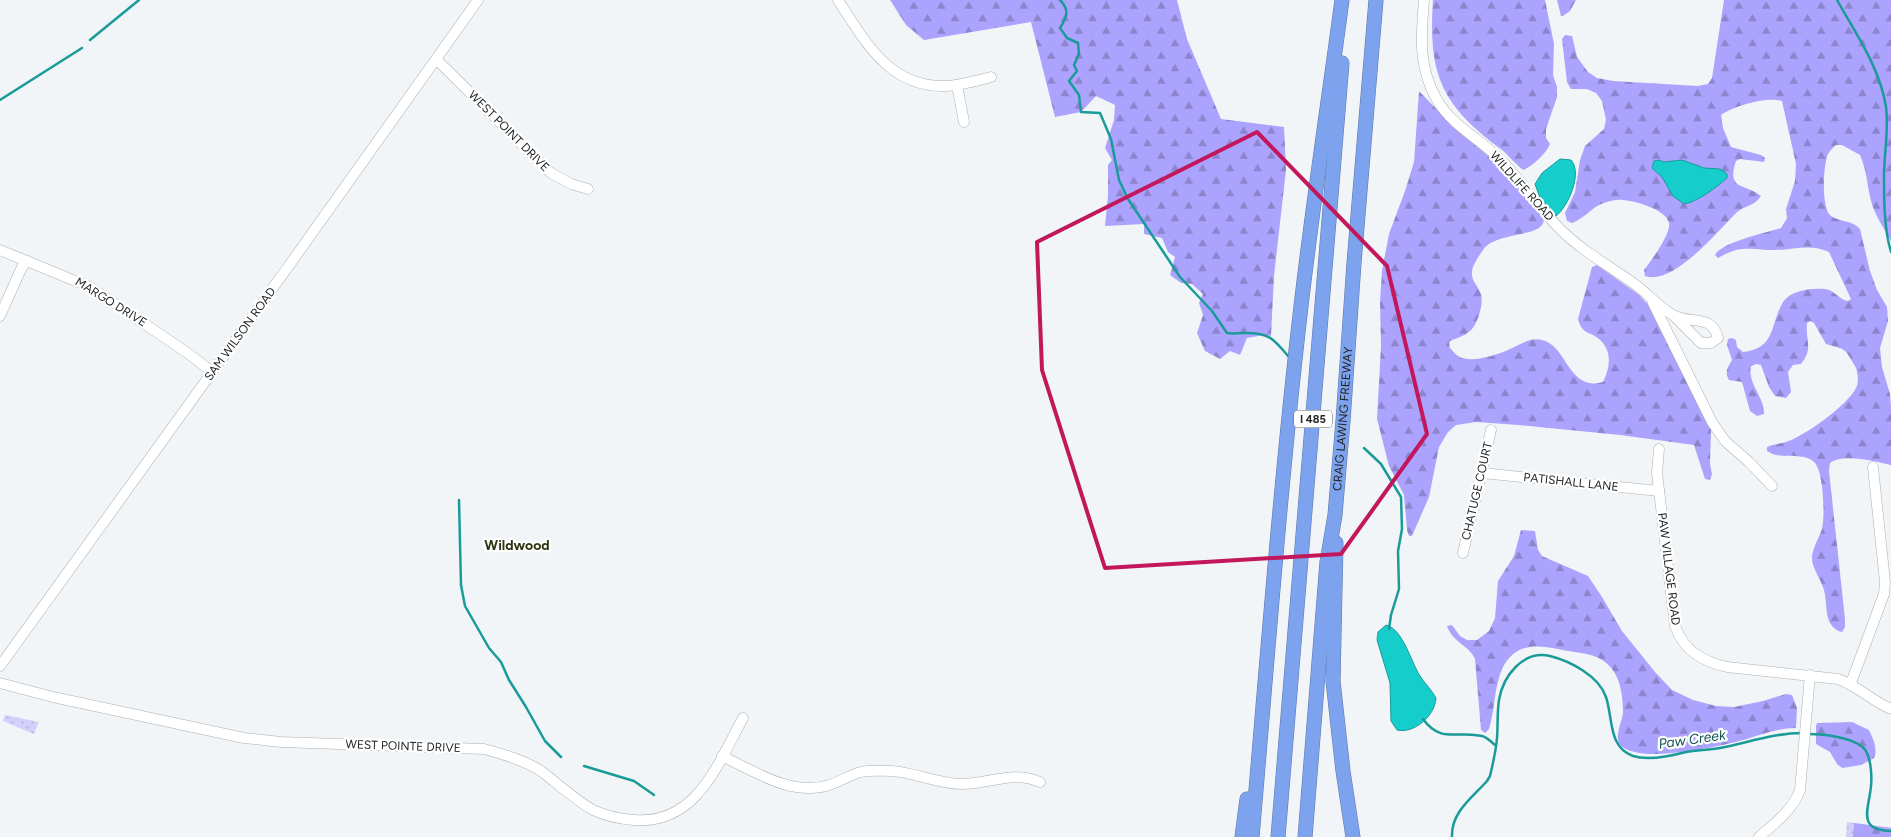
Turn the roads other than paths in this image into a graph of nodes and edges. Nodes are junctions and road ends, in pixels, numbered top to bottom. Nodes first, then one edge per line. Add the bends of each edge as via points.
1 (478, 0) edge
2 (838, 0) edge
3 (1342, 0) edge
4 (1346, 0) edge
5 (1376, 0) edge
6 (1424, 0) edge
7 (437, 60) junction
8 (991, 77) dead end
9 (957, 85) junction
10 (964, 122) dead end
11 (588, 189) dead end
12 (0, 250) edge
13 (28, 261) junction
14 (1646, 294) junction
15 (0, 316) edge
16 (1674, 316) dead end
17 (212, 372) junction
18 (1491, 430) dead end
19 (1659, 449) dead end
20 (1873, 467) dead end
21 (1482, 473) junction
22 (1772, 486) dead end
23 (1659, 491) junction
24 (1335, 515) junction
25 (1463, 553) dead end
26 (0, 666) edge
27 (1810, 675) junction
28 (0, 683) edge
29 (1851, 684) junction
30 (1891, 709) edge
31 (1263, 710) junction
32 (743, 718) dead end
33 (722, 756) junction
34 (1040, 782) dead end
35 (1242, 837) edge
36 (1252, 837) edge
37 (1278, 837) edge
38 (1304, 837) edge
39 (1353, 837) edge
40 (1759, 837) edge

1 - 7 street, SAM WILSON ROAD
2 - 9 street via 864,41 893,71 920,83
3 - 31 highway via 1299,322
4 - 37 highway, I 485
5 - 24 highway, CRAIG LAWING FREEWAY / I 485
6 - 14 street, WILDLIFE ROAD via 1421,52 1427,75 1445,111 1459,127 1503,162 1560,229
7 - 11 street, WEST POINT DRIVE via 551,173
7 - 17 street, SAM WILSON ROAD
8 - 9 street
9 - 10 street
12 - 13 street, MARGO DRIVE
13 - 15 street
13 - 17 street, MARGO DRIVE via 90,287
14 - 16 street, WILDLIFE ROAD
14 - 22 street via 1656,307 1712,422 1725,441
17 - 26 street, SAM WILSON ROAD
18 - 21 street, CHATUGE COURT
19 - 23 street, PAW VILLAGE ROAD
20 - 29 street via 1884,594
21 - 23 street, PATISHALL LANE
21 - 25 street, CHATUGE COURT
23 - 27 street, PAW VILLAGE ROAD via 1675,626 1688,649 1711,663 1727,667
24 - 38 highway, CRAIG LAWING FREEWAY / I 485 via 1327,562
24 - 39 highway via 1337,562 1333,681
27 - 29 street, PAW VILLAGE ROAD
27 - 40 street via 1800,790 1796,800
28 - 33 street, WEST POINTE DRIVE via 244,738 484,750 532,766 593,810 620,819 644,821 666,816 688,805 703,790
29 - 30 street, PAW VILLAGE ROAD
31 - 35 highway via 1253,755
31 - 36 highway
32 - 33 street, WEST POINTE DRIVE
33 - 34 street via 783,784 804,788 829,785 872,771 904,772 945,783 964,784 1018,776

